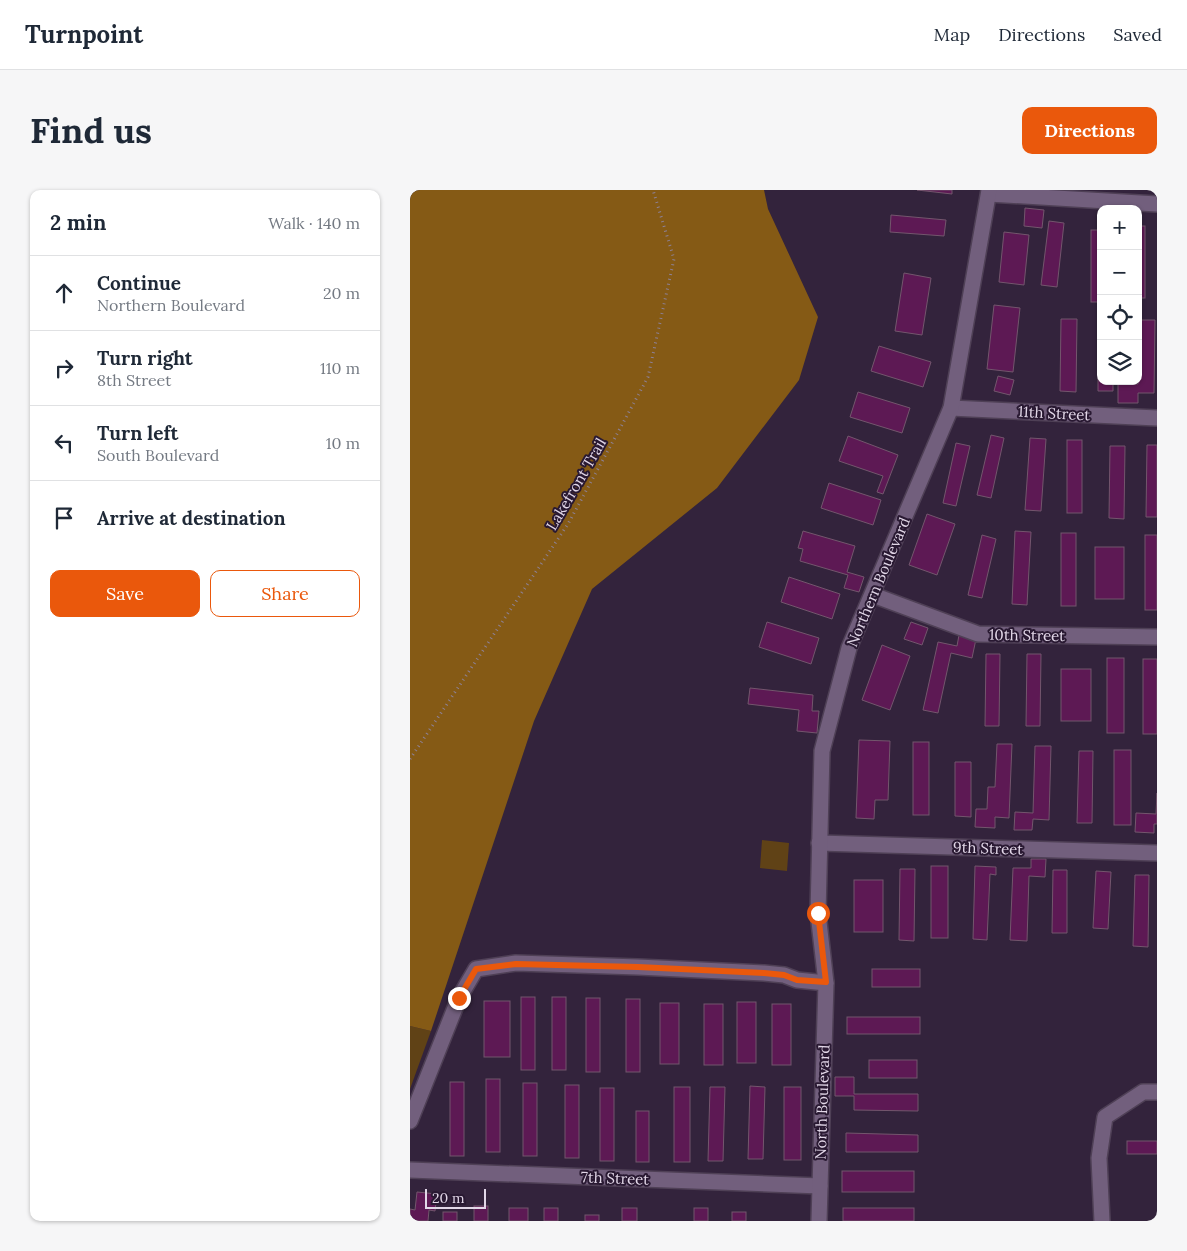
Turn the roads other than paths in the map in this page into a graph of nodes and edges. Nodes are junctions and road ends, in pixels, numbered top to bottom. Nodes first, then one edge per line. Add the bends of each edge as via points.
1 (989, 192) edge
2 (1157, 204) edge
3 (951, 408) junction
4 (1157, 418) edge
5 (873, 595) junction
6 (1157, 637) edge
7 (819, 843) junction
8 (1157, 853) edge
9 (826, 982) junction
10 (1157, 1092) edge
11 (410, 1122) edge
12 (410, 1170) edge
13 (820, 1186) junction
14 (818, 1221) edge
15 (1102, 1221) edge

1 - 2 street
1 - 3 street, Northern Boulevard
3 - 4 street, 11th Street
3 - 5 street, Northern Boulevard
5 - 6 street, 10th Street via 978,634
5 - 7 street, Northern Boulevard via 849,648 822,751
7 - 8 street, 9th Street
7 - 9 street, Northern Boulevard via 818,913
9 - 11 street via 764,973 638,967 516,964 476,969 459,998
9 - 13 street, North Boulevard
10 - 15 street via 1143,1092 1105,1117 1099,1158
12 - 13 street, 7th Street
13 - 14 street, North Boulevard

